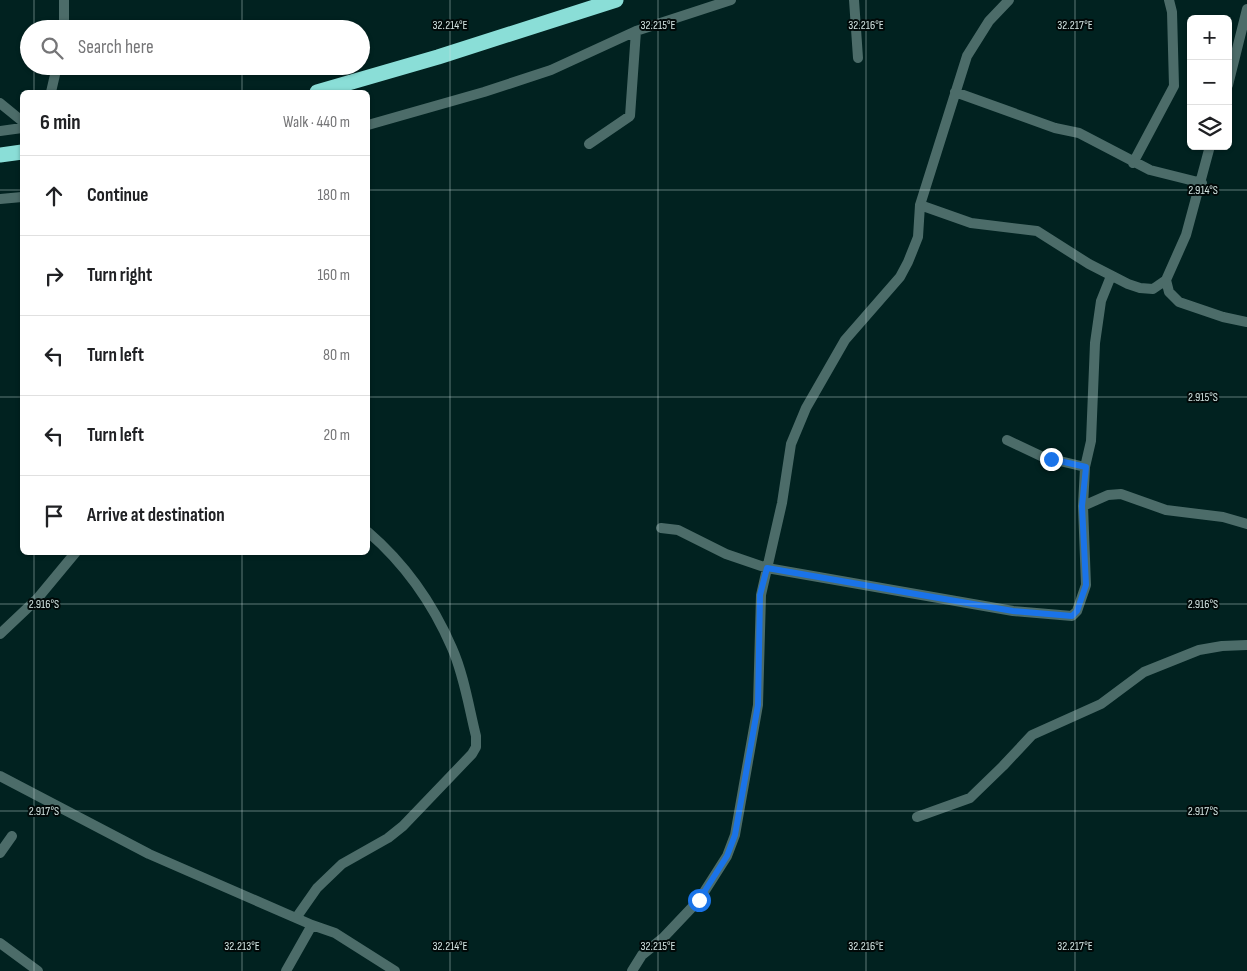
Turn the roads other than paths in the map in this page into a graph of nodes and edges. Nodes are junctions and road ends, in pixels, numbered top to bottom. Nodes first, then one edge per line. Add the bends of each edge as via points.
1 (64, 0) edge
2 (616, 0) edge
3 (731, 0) edge
4 (854, 0) edge
5 (1009, 0) edge
6 (1169, 0) edge
7 (1247, 9) edge
8 (64, 20) edge
9 (636, 30) junction
10 (858, 58) dead end
11 (1232, 69) edge
12 (55, 75) edge
13 (51, 90) edge
14 (324, 90) edge
15 (955, 92) junction
16 (0, 103) edge
17 (20, 120) edge
18 (370, 124) edge
19 (20, 128) edge
20 (0, 131) edge
21 (589, 144) dead end
22 (1209, 150) edge
23 (20, 152) edge
24 (0, 155) edge
25 (1133, 163) junction
26 (1202, 183) junction
27 (20, 197) edge
28 (0, 199) edge
29 (920, 205) junction
30 (1111, 276) junction
31 (1166, 280) junction
32 (1247, 322) edge
33 (1007, 440) dead end
34 (1086, 467) junction
35 (1082, 506) junction
36 (1247, 524) edge
37 (661, 528) dead end
38 (370, 534) edge
39 (74, 555) edge
40 (767, 568) junction
41 (0, 634) edge
42 (1247, 645) edge
43 (0, 776) edge
44 (917, 817) dead end
45 (12, 836) dead end
46 (0, 853) edge
47 (296, 918) junction
48 (312, 925) junction
49 (0, 944) edge
50 (38, 971) edge
51 (286, 971) edge
52 (395, 971) edge
53 (632, 971) edge

1 - 8 street
2 - 14 highway
3 - 9 street
4 - 10 street
5 - 15 street via 975,40
6 - 25 street via 1174,86
7 - 11 street
9 - 18 street via 550,70
9 - 21 street via 630,116
12 - 13 street
15 - 25 street via 1079,133
15 - 29 street
16 - 17 street
19 - 20 street
22 - 26 street
23 - 24 highway
25 - 26 street
26 - 31 street via 1186,235
27 - 28 street
29 - 30 street via 971,223 1037,230
29 - 40 street via 918,237 900,277 846,340 806,408 789,452 784,495
30 - 31 street via 1148,290
30 - 34 street via 1097,318 1091,441
31 - 32 street via 1172,296 1186,306
33 - 34 street via 1043,457
34 - 35 street
35 - 36 street via 1108,495 1121,494 1166,510 1223,517
35 - 40 street via 1086,585 1072,616 1013,611
37 - 40 street via 678,530 719,552
38 - 47 street via 391,552 416,585 453,649 476,736 476,747 403,826 342,864 329,876
39 - 41 street via 37,599
40 - 53 street via 760,595 758,705 735,835 727,856 699,900 642,955
42 - 44 street via 1199,650 1144,672 1101,704 1032,735 970,798
43 - 47 street via 150,854
45 - 46 street
47 - 48 street
48 - 51 street
48 - 52 street via 335,932
49 - 50 street

